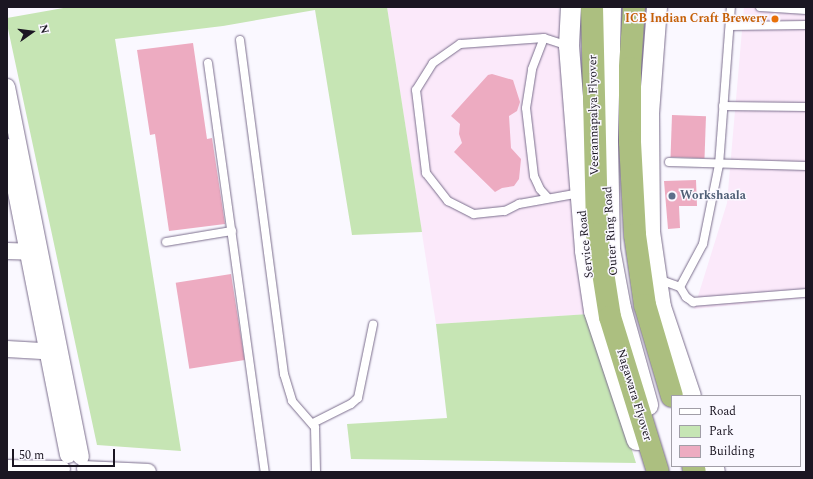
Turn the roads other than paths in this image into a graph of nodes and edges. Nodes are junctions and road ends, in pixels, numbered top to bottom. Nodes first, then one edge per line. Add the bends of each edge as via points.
1 (571, 7) edge
2 (592, 7) edge
3 (611, 7) edge
4 (634, 7) edge
5 (658, 7) edge
6 (731, 7) edge
7 (760, 7) edge
8 (806, 10) edge
9 (806, 24) edge
10 (730, 26) junction
11 (544, 38) junction
12 (240, 40) dead end
13 (569, 46) junction
14 (208, 62) dead end
15 (620, 66) junction
16 (7, 87) edge
17 (723, 106) junction
18 (806, 107) edge
19 (7, 147) edge
20 (670, 162) dead end
21 (719, 165) junction
22 (806, 166) edge
23 (581, 193) junction
24 (548, 198) junction
25 (232, 231) junction
26 (166, 242) dead end
27 (7, 251) edge
28 (34, 252) junction
29 (649, 278) junction
30 (680, 287) junction
31 (806, 292) edge
32 (610, 317) joint
33 (373, 325) dead end
34 (7, 349) edge
35 (55, 351) junction
36 (672, 395) edge
37 (691, 395) edge
38 (313, 423) junction
39 (74, 466) edge
40 (7, 468) edge
41 (148, 472) edge
42 (265, 472) edge
43 (316, 472) edge
44 (648, 472) edge
45 (658, 472) edge
46 (668, 472) edge

1 - 13 street, Service Road
2 - 32 highway, Veerannapalya Flyover via 597,234
3 - 15 street, Outer Ring Road
4 - 15 highway
5 - 29 street via 648,161
6 - 10 lane
7 - 8 lane
9 - 10 lane
10 - 17 lane
11 - 13 lane
11 - 24 lane via 532,69 526,108 534,176
11 - 24 lane via 460,44 433,63 416,90 426,172 448,201 474,214 505,211 519,204
12 - 38 lane via 284,374 292,401 303,416
13 - 23 street, Service Road
14 - 25 lane
15 - 29 highway, Outer Ring Road via 630,142 637,252
15 - 46 street, Outer Ring Road via 608,199 614,278
16 - 28 street
17 - 18 lane
17 - 21 lane
19 - 28 street
20 - 21 lane
21 - 22 lane
21 - 30 lane via 703,244
23 - 24 lane
23 - 44 street, Service Road via 585,251 594,311
25 - 26 lane
25 - 42 lane
27 - 28 street
28 - 35 street
29 - 30 lane
29 - 36 highway, Outer Ring Road via 645,305
29 - 37 street via 662,307
30 - 31 lane via 686,298 693,302
32 - 45 highway, Nagawara Flyover
33 - 38 lane via 358,398
34 - 35 street
35 - 39 street
38 - 43 lane via 317,433
39 - 40 street
39 - 41 street

